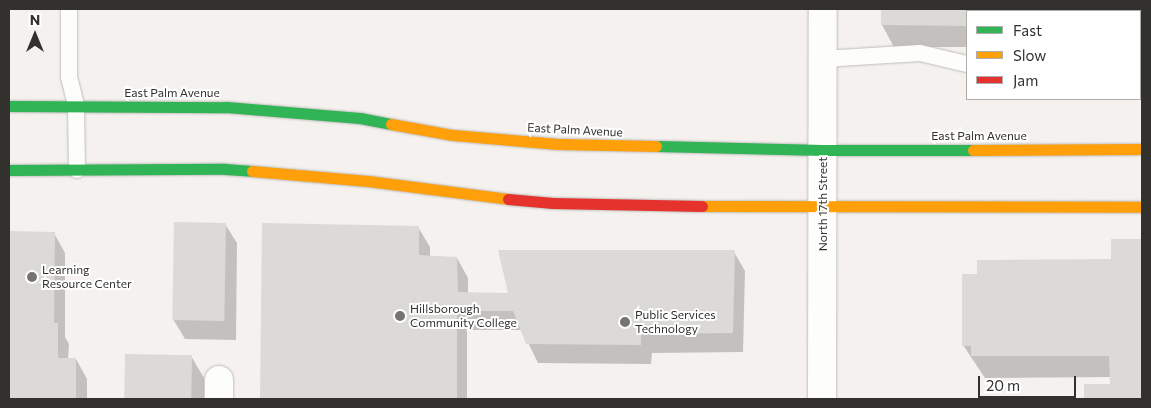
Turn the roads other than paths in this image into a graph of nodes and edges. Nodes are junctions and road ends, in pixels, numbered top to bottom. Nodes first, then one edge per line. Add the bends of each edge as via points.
1 (69, 9) edge
2 (823, 9) edge
3 (823, 59) junction
4 (966, 64) edge
5 (9, 106) edge
6 (76, 106) junction
7 (1142, 149) edge
8 (823, 150) junction
9 (9, 170) edge
10 (77, 170) junction
11 (823, 206) junction
12 (1142, 207) edge
13 (822, 399) edge

1 - 6 lane via 69,77
2 - 3 street, North 17th Street
3 - 4 lane via 920,53
3 - 8 street, North 17th Street
5 - 6 street, East Palm Avenue
6 - 8 street, East Palm Avenue via 226,106 360,118 453,135 558,144
6 - 10 lane
7 - 8 street, East Palm Avenue
8 - 11 street, North 17th Street
9 - 10 street
10 - 11 street via 225,170 368,181 553,203
11 - 12 street
11 - 13 street, North 17th Street

